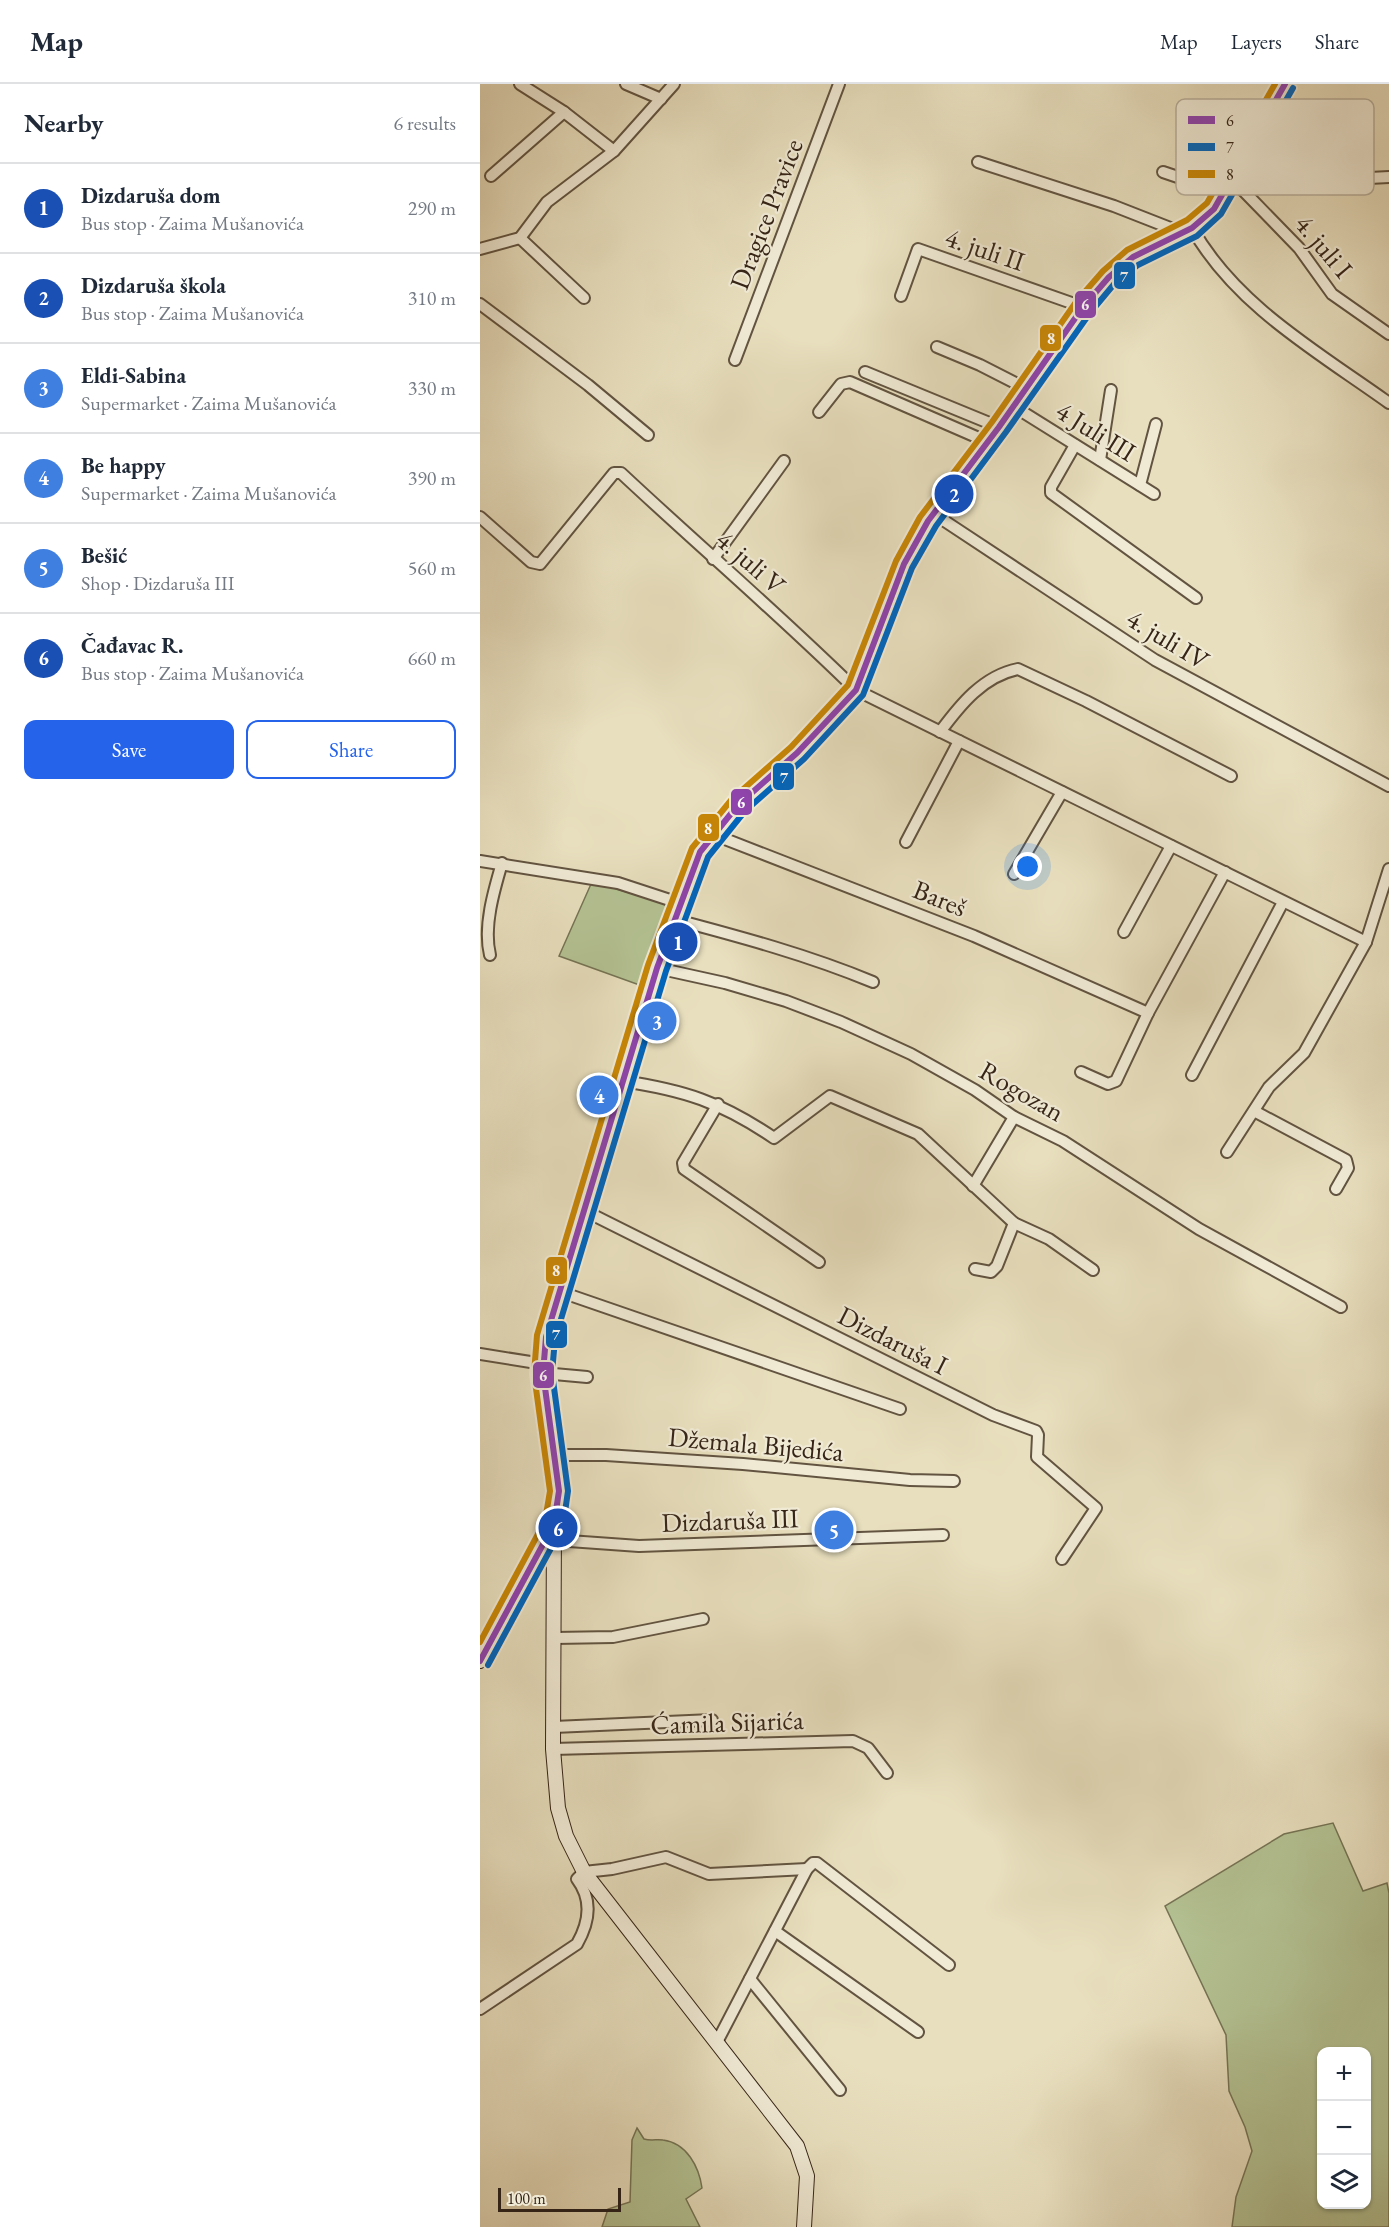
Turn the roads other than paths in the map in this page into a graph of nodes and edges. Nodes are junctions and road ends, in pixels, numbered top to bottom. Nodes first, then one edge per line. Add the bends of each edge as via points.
1 (520, 84) edge
2 (626, 84) edge
3 (674, 84) edge
4 (840, 84) edge
5 (1286, 84) edge
6 (662, 99) junction
7 (1277, 99) edge
8 (564, 112) junction
9 (614, 151) junction
10 (978, 162) dead end
11 (1163, 172) dead end
12 (491, 176) dead end
13 (1176, 176) edge
14 (1389, 177) edge
15 (1374, 178) edge
16 (1224, 195) edge
17 (1248, 195) edge
18 (1188, 230) junction
19 (520, 238) junction
20 (480, 249) edge
21 (902, 296) dead end
22 (584, 298) dead end
23 (480, 304) edge
24 (1083, 306) junction
25 (1389, 334) edge
26 (937, 347) dead end
27 (735, 360) dead end
28 (865, 372) dead end
29 (1025, 388) junction
30 (1112, 390) dead end
31 (1389, 404) edge
32 (1013, 406) junction
33 (819, 412) dead end
34 (1156, 424) dead end
35 (999, 427) junction
36 (648, 435) dead end
37 (988, 442) junction
38 (1075, 445) junction
39 (784, 460) dead end
40 (1100, 460) junction
41 (1140, 485) junction
42 (1154, 494) dead end
43 (934, 514) junction
44 (480, 517) edge
45 (713, 559) junction
46 (1196, 598) dead end
47 (856, 690) junction
48 (940, 732) junction
49 (959, 741) junction
50 (1232, 776) dead end
51 (1389, 786) edge
52 (1062, 792) junction
53 (712, 834) junction
54 (906, 842) dead end
55 (1171, 846) junction
56 (480, 861) edge
57 (502, 863) junction
58 (1389, 869) edge
59 (1225, 873) junction
60 (1014, 874) dead end
61 (1283, 902) junction
62 (679, 903) junction
63 (673, 919) junction
64 (1124, 932) dead end
65 (1366, 942) junction
66 (490, 955) dead end
67 (657, 968) junction
68 (873, 982) dead end
69 (1148, 1013) junction
70 (1081, 1072) dead end
71 (1192, 1075) dead end
72 (622, 1081) junction
73 (718, 1104) junction
74 (1254, 1111) junction
75 (1014, 1118) junction
76 (1227, 1152) dead end
77 (973, 1186) junction
78 (1336, 1189) dead end
79 (583, 1210) junction
80 (1014, 1223) junction
81 (819, 1262) dead end
82 (975, 1269) dead end
83 (1093, 1270) dead end
84 (558, 1291) junction
85 (1341, 1306) dead end
86 (480, 1354) edge
87 (543, 1368) junction
88 (587, 1377) dead end
89 (900, 1409) dead end
90 (554, 1455) junction
91 (954, 1481) dead end
92 (554, 1524) junction
93 (943, 1535) dead end
94 (555, 1540) junction
95 (1062, 1559) dead end
96 (703, 1619) dead end
97 (555, 1638) junction
98 (480, 1661) edge
99 (712, 1720) dead end
100 (554, 1727) junction
101 (554, 1749) junction
102 (888, 1773) dead end
103 (807, 1869) junction
104 (584, 1872) junction
105 (775, 1930) junction
106 (949, 1965) dead end
107 (750, 1979) junction
108 (480, 2010) edge
109 (918, 2032) dead end
110 (717, 2042) junction
111 (840, 2090) dead end
112 (804, 2227) edge

1 - 8 street
2 - 6 street
3 - 6 street
4 - 27 street, Dragice Pravice
5 - 7 street
6 - 9 street
8 - 9 street
8 - 12 street
9 - 19 street via 547,202
10 - 18 street
11 - 13 street
14 - 15 street
16 - 18 street via 1214,209
17 - 25 street, 4. juli I via 1299,248 1332,294
18 - 24 street via 1133,257
18 - 31 street via 1258,306
19 - 20 street
19 - 22 street
21 - 24 street, 4. juli II via 918,249
23 - 36 street
24 - 29 street
26 - 29 street
28 - 35 street
29 - 32 street
30 - 40 street
32 - 35 street
32 - 38 street, 4 Juli III
33 - 37 street via 841,384 850,382
34 - 41 street
35 - 37 street
37 - 43 street
38 - 40 street, 4 Juli III
38 - 46 street via 1051,493
39 - 45 street
40 - 41 street, 4 Juli III
41 - 42 street, 4 Juli III
43 - 47 street via 907,558
43 - 51 street, 4. juli IV via 1155,660
44 - 45 street, 4. juli V via 531,562 540,564 614,473 621,473
45 - 47 street, 4. juli V via 794,628
47 - 48 street
47 - 53 street via 831,720
48 - 49 street
48 - 50 street via 973,692 1018,669
49 - 52 street
49 - 54 street, Bareš
52 - 55 street
52 - 60 street
53 - 62 street via 700,852
53 - 69 street, Bareš via 974,936
55 - 59 street
55 - 64 street
56 - 57 street
57 - 62 street via 618,883
57 - 66 street via 494,889
58 - 65 street
59 - 61 street
59 - 69 street
61 - 65 street
61 - 71 street
62 - 63 street
63 - 67 street
63 - 68 street via 772,945
65 - 74 street via 1304,1053 1269,1088
67 - 72 street
67 - 75 street, Rogozan via 735,986 841,1022 911,1054 975,1090
69 - 70 street via 1116,1082 1108,1084
72 - 73 street via 672,1089
72 - 79 street
73 - 77 street via 774,1138 830,1096 918,1134
73 - 81 street via 683,1163 684,1169
74 - 76 street
74 - 78 street via 1346,1160 1348,1168
75 - 77 street
75 - 85 street, Rogozan via 1063,1141 1199,1229
77 - 80 street
79 - 84 street
79 - 95 street, Dizdaruša I via 993,1415 1036,1431 1037,1457 1096,1508
80 - 82 street via 997,1266 991,1272
80 - 83 street via 1049,1239
84 - 87 street
84 - 89 street
86 - 87 street
87 - 88 street
87 - 90 street
90 - 91 street, Džemala Bijedića via 606,1455
90 - 92 street via 559,1491
92 - 94 street
92 - 98 street
93 - 94 street, Dizdaruša III via 639,1546
94 - 97 street
96 - 97 street via 613,1637
97 - 100 street
99 - 100 street, Ćamila Sijarića
100 - 101 street
101 - 102 street, Ćamila Sijarića via 853,1741 868,1748
101 - 104 street via 558,1808 566,1836
103 - 104 street via 709,1874 666,1857
103 - 105 street
103 - 106 street via 817,1863
104 - 108 street via 577,1879 588,1913 577,1944
104 - 110 street
105 - 107 street
105 - 109 street
107 - 110 street
107 - 111 street
110 - 112 street via 797,2146 807,2176

